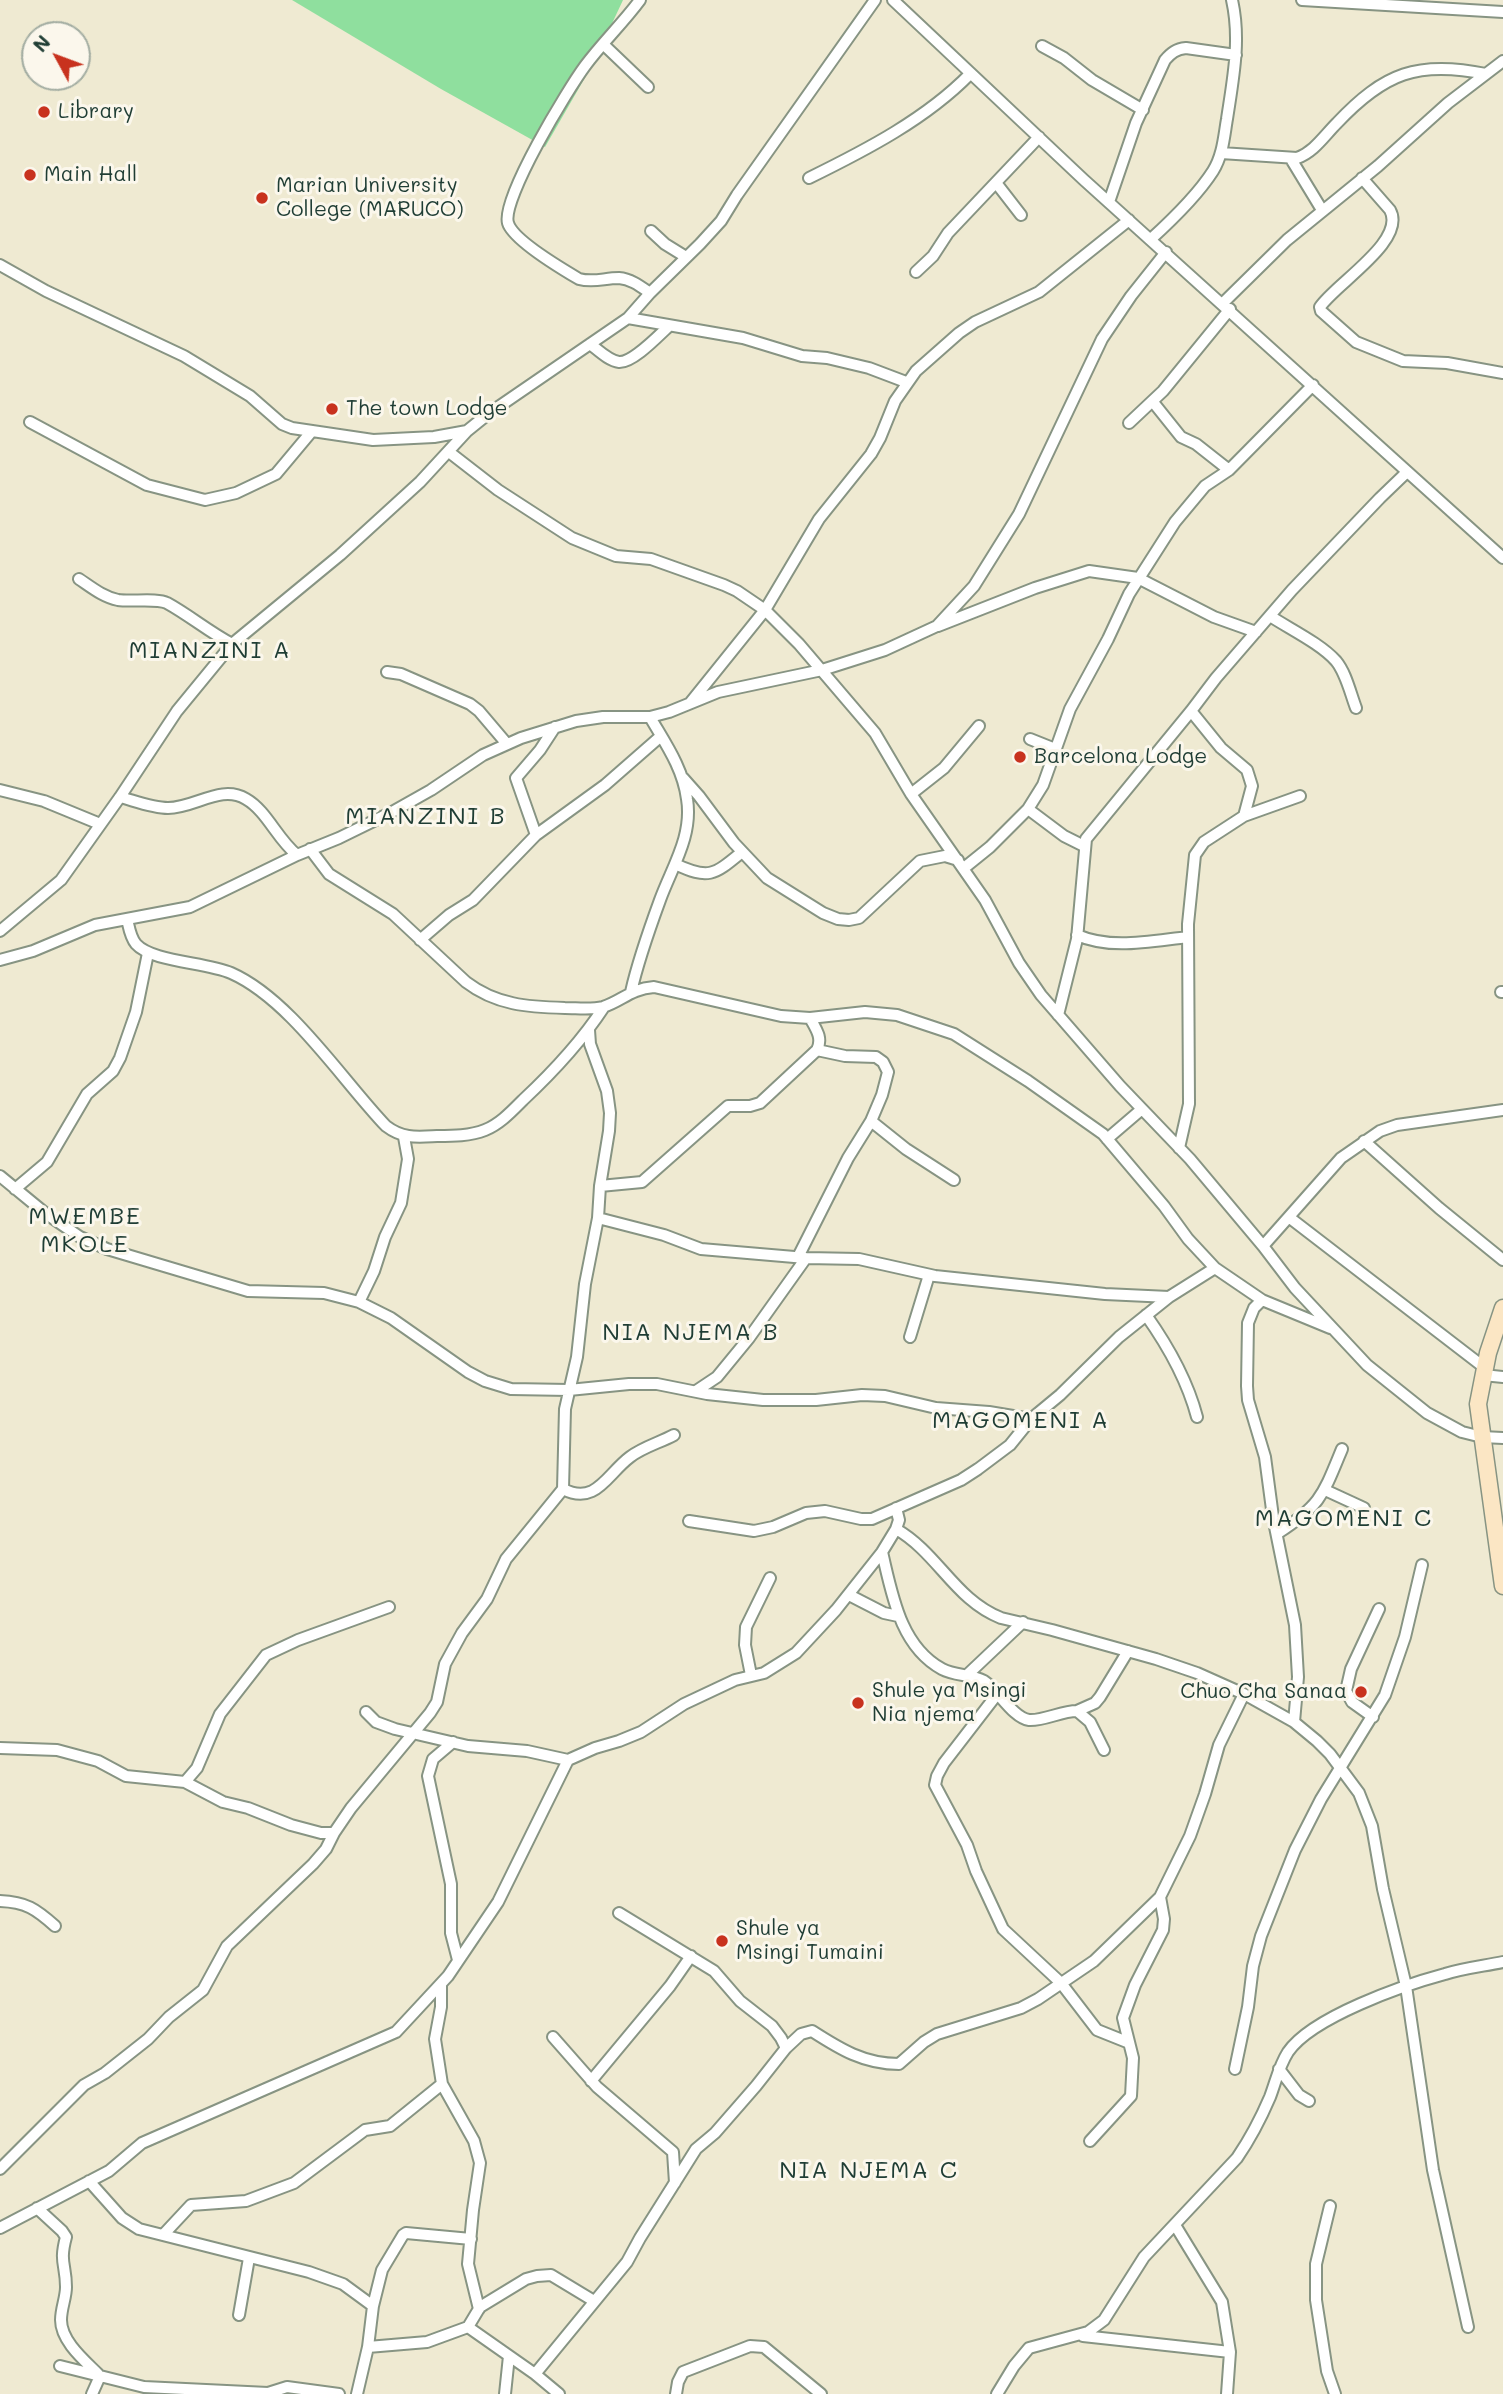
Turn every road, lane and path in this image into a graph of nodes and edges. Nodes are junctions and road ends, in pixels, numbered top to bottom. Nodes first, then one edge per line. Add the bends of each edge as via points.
1 (640, 0) edge
2 (875, 0) edge
3 (893, 0) edge
4 (1232, 0) edge
5 (1302, 0) edge
6 (1494, 0) edge
7 (1388, 3) edge
8 (1485, 5) edge
9 (1503, 12) edge
10 (603, 44) junction
11 (1042, 46) dead end
12 (1236, 55) junction
13 (1503, 61) edge
14 (971, 74) junction
15 (1486, 74) junction
16 (648, 87) dead end
17 (1143, 110) junction
18 (1039, 137) junction
19 (1221, 153) junction
20 (1291, 159) junction
21 (809, 178) dead end
22 (1362, 178) junction
23 (997, 184) junction
24 (1109, 202) junction
25 (1322, 210) junction
26 (1021, 215) dead end
27 (1129, 220) junction
28 (651, 231) dead end
29 (1151, 239) junction
30 (1166, 252) junction
31 (686, 257) junction
32 (0, 265) edge
33 (916, 272) dead end
34 (650, 293) junction
35 (1226, 306) junction
36 (628, 318) junction
37 (669, 326) junction
38 (590, 344) junction
39 (1503, 373) edge
40 (906, 382) junction
41 (1313, 385) junction
42 (1153, 402) junction
43 (30, 422) dead end
44 (1129, 423) dead end
45 (312, 431) junction
46 (467, 431) junction
47 (449, 453) junction
48 (1229, 470) junction
49 (1407, 472) junction
50 (1503, 558) edge
51 (79, 579) dead end
52 (1138, 579) junction
53 (765, 610) junction
54 (1270, 616) junction
55 (937, 626) junction
56 (1256, 632) junction
57 (232, 644) junction
58 (822, 670) junction
59 (387, 672) dead end
60 (691, 702) junction
61 (1356, 708) dead end
62 (1191, 711) junction
63 (650, 717) junction
64 (979, 726) dead end
65 (555, 727) junction
66 (662, 736) junction
67 (1030, 739) dead end
68 (507, 744) junction
69 (1055, 749) junction
70 (683, 778) junction
71 (0, 790) edge
72 (911, 794) junction
73 (1300, 796) dead end
74 (120, 797) junction
75 (1028, 808) junction
76 (1244, 816) junction
77 (100, 824) junction
78 (536, 835) junction
79 (1084, 846) junction
80 (310, 849) junction
81 (742, 852) junction
82 (296, 855) junction
83 (675, 864) junction
84 (961, 864) junction
85 (127, 919) junction
86 (0, 931) edge
87 (1077, 935) junction
88 (1188, 936) junction
89 (420, 940) junction
90 (148, 953) junction
91 (0, 960) edge
92 (631, 992) junction
93 (604, 1007) junction
94 (1058, 1015) junction
95 (810, 1018) junction
96 (589, 1030) junction
97 (817, 1050) junction
98 (1142, 1109) junction
99 (1503, 1110) edge
100 (871, 1121) junction
101 (404, 1137) junction
102 (1107, 1139) junction
103 (1364, 1141) junction
104 (1179, 1148) junction
105 (0, 1175) edge
106 (954, 1180) dead end
107 (600, 1186) junction
108 (15, 1189) junction
109 (1290, 1218) junction
110 (598, 1219) junction
111 (1263, 1246) junction
112 (802, 1257) junction
113 (1503, 1260) edge
114 (1216, 1268) junction
115 (929, 1275) junction
116 (1169, 1297) junction
117 (1262, 1300) junction
118 (359, 1302) junction
119 (1503, 1308) edge
120 (1146, 1315) junction
121 (1332, 1329) junction
122 (910, 1337) dead end
123 (1484, 1372) junction
124 (1503, 1377) edge
125 (569, 1390) junction
126 (696, 1391) junction
127 (1197, 1417) dead end
128 (1031, 1419) junction
129 (674, 1435) dead end
130 (1482, 1437) junction
131 (1503, 1438) edge
132 (1342, 1449) dead end
133 (564, 1489) junction
134 (1325, 1490) junction
135 (897, 1508) junction
136 (1364, 1508) dead end
137 (689, 1521) dead end
138 (896, 1529) junction
139 (1278, 1533) junction
140 (881, 1552) junction
141 (1422, 1565) dead end
142 (770, 1578) dead end
143 (1503, 1586) edge
144 (849, 1595) junction
145 (389, 1608) dead end
146 (1379, 1609) dead end
147 (898, 1616) junction
148 (1023, 1622) junction
149 (1129, 1651) junction
150 (751, 1675) junction
151 (966, 1676) junction
152 (998, 1693) junction
153 (1244, 1694) junction
154 (1077, 1711) junction
155 (366, 1712) dead end
156 (1373, 1717) junction
157 (1294, 1722) junction
158 (415, 1733) junction
159 (453, 1742) junction
160 (0, 1748) edge
161 (1104, 1750) dead end
162 (568, 1760) junction
163 (1340, 1766) junction
164 (186, 1782) junction
165 (334, 1833) junction
166 (1160, 1897) junction
167 (0, 1901) edge
168 (619, 1913) dead end
169 (55, 1926) dead end
170 (691, 1956) junction
171 (457, 1960) junction
172 (1503, 1962) edge
173 (1061, 1983) junction
174 (441, 1985) junction
175 (1406, 1986) junction
176 (553, 2037) dead end
177 (1127, 2042) junction
178 (786, 2048) junction
179 (1235, 2069) dead end
180 (1279, 2070) junction
181 (591, 2081) junction
182 (442, 2084) junction
183 (1309, 2101) dead end
184 (1090, 2141) dead end
185 (696, 2149) junction
186 (673, 2152) junction
187 (0, 2169) edge
188 (89, 2181) junction
189 (675, 2183) junction
190 (1329, 2206) dead end
191 (37, 2208) junction
192 (1175, 2225) junction
193 (1, 2226) edge
194 (163, 2235) junction
195 (471, 2239) junction
196 (249, 2258) junction
197 (594, 2301) junction
198 (373, 2306) junction
199 (479, 2309) junction
200 (239, 2315) dead end
201 (468, 2327) junction
202 (1468, 2327) dead end
203 (1079, 2335) junction
204 (368, 2347) junction
205 (1230, 2352) junction
206 (509, 2356) junction
207 (60, 2366) dead end
208 (535, 2374) junction
209 (100, 2376) junction
210 (144, 2391) edge
211 (92, 2394) edge
212 (339, 2394) edge
213 (357, 2394) edge
214 (505, 2394) edge
215 (558, 2394) edge
216 (676, 2394) edge
217 (821, 2394) edge
218 (996, 2394) edge
219 (1227, 2394) edge
220 (1335, 2394) edge

1 - 10 street
2 - 31 street via 721,221
3 - 14 street
4 - 12 street
5 - 7 street
6 - 9 street
7 - 8 street
8 - 9 street
10 - 16 street
10 - 34 street via 554,116 520,179 507,216 518,236 579,279 625,279
11 - 17 street
12 - 17 street via 1186,48 1171,53
12 - 19 street
13 - 15 street
14 - 18 street
14 - 21 street via 911,121
15 - 20 street via 1467,70 1405,72 1373,90 1307,154
15 - 22 street
17 - 24 street
18 - 23 street
18 - 24 street
19 - 20 street
19 - 29 street via 1205,181
20 - 25 street
22 - 25 street
22 - 39 street via 1390,210 1393,222 1376,253 1343,281 1320,309 1356,342 1390,356
23 - 26 street
23 - 33 street
24 - 27 street
25 - 35 street via 1269,257
27 - 29 street
27 - 40 street via 1038,292 959,333
28 - 31 street
29 - 30 street
30 - 35 street
30 - 55 street via 1102,339 1019,514 974,586
31 - 34 street
32 - 45 street via 184,356 250,396 282,424
34 - 36 street
35 - 41 street
35 - 42 street
36 - 37 street
36 - 38 street
37 - 38 street via 625,361 612,360
37 - 40 street via 845,362
38 - 46 street
40 - 53 street via 871,454 819,519
41 - 48 street
41 - 49 street
42 - 44 street
42 - 48 street via 1181,437
43 - 45 street via 147,485 205,500 236,493 276,474
45 - 46 street via 373,440 434,438
46 - 47 street
47 - 53 street via 572,538 616,556 651,559 724,585
47 - 57 street via 310,582
48 - 52 street via 1201,490
49 - 50 street
49 - 54 street
51 - 57 street via 115,599 159,600
52 - 55 street via 1089,571
52 - 56 street via 1214,617
52 - 69 street via 1070,709
53 - 58 street
53 - 60 street
54 - 56 street
54 - 61 street via 1336,661
55 - 58 street via 885,650
56 - 62 street
57 - 74 street via 177,711
58 - 60 street
58 - 72 street via 875,733
59 - 68 street via 470,704
60 - 63 street
62 - 76 street via 1221,748 1247,770 1252,786
62 - 79 street
63 - 65 street via 603,717
63 - 66 street
64 - 72 street via 944,768
65 - 68 street
65 - 78 street via 516,778
66 - 70 street
66 - 78 street via 606,785
67 - 69 street
68 - 80 street via 392,812
69 - 75 street via 1043,785
70 - 81 street
70 - 83 street via 688,828
71 - 77 street via 44,801
72 - 84 street
73 - 76 street
74 - 77 street
74 - 82 street via 165,808 236,794 256,807
75 - 79 street
75 - 84 street via 990,847
76 - 88 street via 1204,842 1195,855
77 - 86 street via 61,880
78 - 89 street via 473,900
79 - 87 street
80 - 82 street
80 - 89 street via 329,874 393,914
81 - 83 street via 704,875
81 - 84 street via 767,878 823,913 849,920 859,918 920,860 945,856
82 - 85 street via 190,907
83 - 92 street
84 - 94 street via 1029,980
85 - 90 street via 134,942
85 - 91 street via 95,925
87 - 88 street via 1098,943
87 - 94 street
88 - 104 street via 1189,1104
89 - 93 street via 478,991 496,1000 535,1007
90 - 101 street via 233,974 263,994 294,1021 386,1126
90 - 108 street via 136,1012 113,1071 87,1094 47,1162
92 - 93 street
92 - 95 street via 654,987 781,1016
93 - 96 street
94 - 98 street
95 - 97 street via 820,1037
95 - 102 street via 879,1012 954,1034
96 - 101 street via 541,1083 487,1130
96 - 107 street via 610,1113
97 - 100 street via 883,1062 888,1077
97 - 107 street via 760,1103 728,1106 642,1182
98 - 102 street
98 - 104 street
99 - 103 street via 1397,1125
100 - 106 street
100 - 112 street via 848,1158
101 - 118 street via 408,1159 401,1203
102 - 114 street
103 - 109 street via 1341,1158
103 - 113 street
104 - 111 street
105 - 108 street
107 - 110 street
108 - 118 street via 80,1237 107,1249 248,1291 324,1293
109 - 111 street
109 - 123 street
110 - 112 street via 701,1249
110 - 125 street
111 - 121 street
112 - 115 street via 859,1259
112 - 126 street via 749,1338 717,1377
114 - 116 street
114 - 117 street
115 - 116 street
115 - 122 street
116 - 120 street
117 - 121 street
117 - 139 street via 1248,1323 1247,1386
118 - 125 street via 485,1381 511,1389
119 - 123 main road
120 - 127 street via 1188,1387
120 - 128 street
121 - 130 street via 1367,1365 1427,1413
123 - 124 street
123 - 130 main road via 1478,1404
125 - 126 street via 648,1384
125 - 133 street via 563,1424
126 - 128 street via 763,1400 885,1396 936,1408
128 - 135 street via 1010,1444 978,1469
129 - 133 street via 643,1448 593,1491 578,1495
130 - 131 street
130 - 143 main road
132 - 134 street
133 - 158 street via 506,1559 491,1592 445,1664 437,1702
134 - 136 street
134 - 139 street via 1311,1510
135 - 137 street via 861,1519 825,1511 806,1513 760,1531
135 - 138 street
138 - 140 street
138 - 148 street via 922,1546 974,1604 1001,1618
139 - 157 street via 1295,1625 1298,1677
140 - 144 street
140 - 147 street
141 - 156 street via 1399,1660
142 - 150 street via 746,1627
144 - 147 street
144 - 150 street via 796,1653
145 - 164 street via 266,1655 220,1714 197,1768
146 - 156 street via 1351,1669 1346,1691 1352,1702
147 - 151 street via 927,1658
148 - 149 street
148 - 151 street
149 - 153 street
149 - 154 street via 1095,1703
150 - 162 street via 684,1704 641,1732
151 - 152 street via 984,1681
152 - 154 street via 1023,1718
152 - 173 street via 944,1763 935,1785 1003,1929
153 - 157 street
153 - 166 street via 1219,1745 1190,1836
154 - 161 street via 1090,1723
155 - 158 street via 376,1722
156 - 163 street
157 - 163 street
158 - 159 street
158 - 165 street
159 - 162 street
159 - 171 street via 433,1759 428,1776 451,1884 451,1933
160 - 164 street via 57,1751 98,1761 126,1776
162 - 171 street via 498,1902
163 - 175 street via 1359,1793 1372,1826
163 - 179 street via 1295,1850 1261,1936
164 - 165 street via 223,1802 313,1831
165 - 187 street via 313,1864 227,1946 202,1990 148,2039 84,2085
166 - 173 street via 1094,1961
166 - 177 street via 1163,1930 1128,1999 1123,2018
167 - 169 street via 30,1906
168 - 170 street
170 - 178 street via 714,1971 740,2001 772,2026
170 - 181 street
171 - 174 street
172 - 175 street
173 - 177 street via 1097,2030
173 - 178 street via 1021,2008 937,2035 899,2064 858,2058 812,2031 801,2034
174 - 182 street via 435,2039
174 - 188 street via 391,2035 142,2143 109,2171
175 - 180 street via 1304,2035
175 - 202 street via 1433,2170
176 - 181 street
177 - 184 street via 1132,2051 1131,2096
178 - 185 street via 715,2133
180 - 183 street
180 - 192 street via 1248,2142
181 - 186 street
182 - 194 street via 390,2126 365,2130 294,2182 246,2201 191,2205
182 - 195 street via 478,2149 480,2174
185 - 186 street
185 - 189 street
186 - 189 street
188 - 191 street
188 - 194 street via 124,2220
189 - 197 street via 627,2263
190 - 220 street via 1317,2264 1316,2300
191 - 193 street
191 - 209 street via 65,2235 61,2254 66,2287 63,2331
192 - 203 street via 1144,2257 1104,2320
192 - 205 street via 1222,2302
194 - 196 street
195 - 198 street via 404,2233 382,2270
195 - 199 street via 467,2264
196 - 198 street via 343,2284
196 - 200 street
197 - 199 street via 551,2275 526,2279
197 - 208 street
198 - 204 street
199 - 201 street
201 - 204 street via 427,2342
201 - 206 street
203 - 205 street
203 - 218 street via 1029,2348
204 - 213 street
205 - 219 street
206 - 208 street
206 - 214 street
207 - 209 street
208 - 215 street
209 - 210 street
209 - 211 street
210 - 212 street via 268,2393 287,2387
216 - 217 street via 683,2372 750,2346 764,2347

